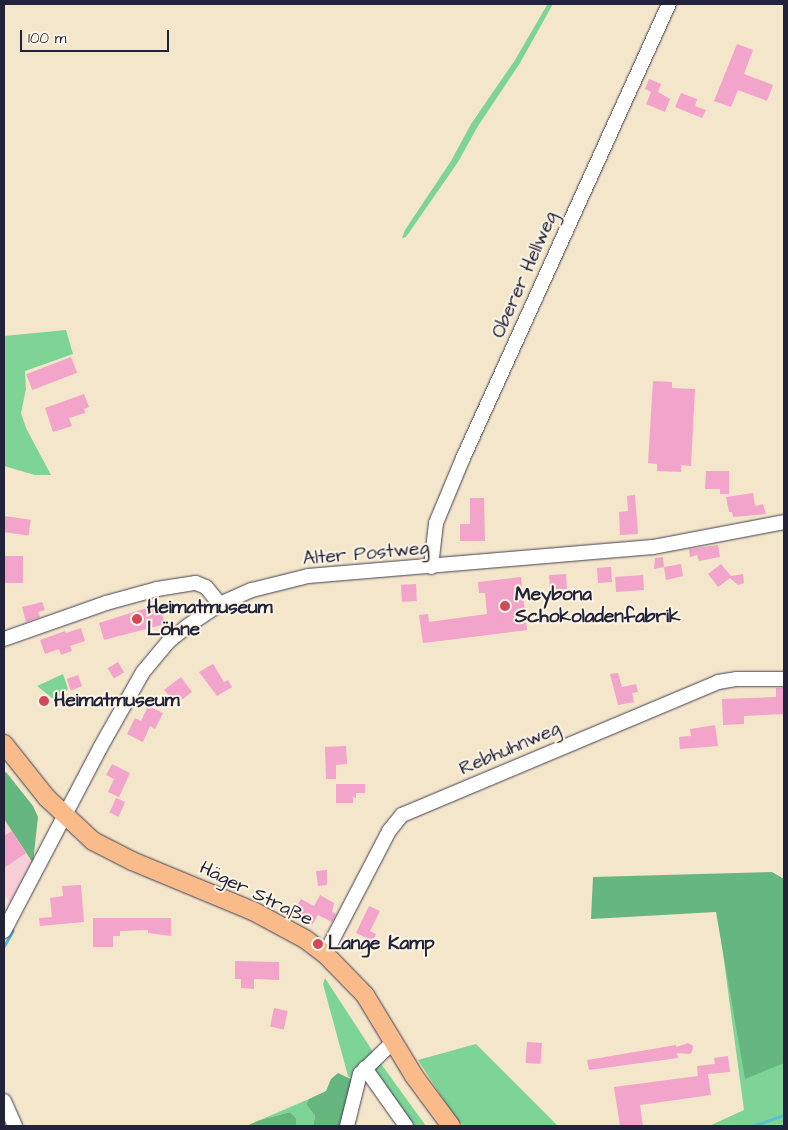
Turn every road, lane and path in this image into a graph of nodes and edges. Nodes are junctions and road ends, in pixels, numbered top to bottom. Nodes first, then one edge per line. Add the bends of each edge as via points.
1 (668, 4) edge
2 (784, 522) edge
3 (431, 567) junction
4 (220, 604) junction
5 (4, 639) edge
6 (784, 679) edge
7 (4, 744) edge
8 (64, 816) junction
9 (4, 931) edge
10 (326, 954) junction
11 (394, 1041) junction
12 (365, 1068) junction
13 (4, 1101) edge
14 (15, 1126) edge
15 (347, 1126) edge
16 (406, 1126) edge
17 (451, 1126) edge

1 - 3 street, Oberer Hellweg via 463,458 436,523
2 - 3 street, Alter Postweg via 653,547
3 - 4 street, Alter Postweg via 308,576 252,590
4 - 5 street via 206,587 196,583 157,589 106,603
4 - 8 street, Alter Postweg via 169,641 143,672
6 - 10 street, Rebhuhnweg via 718,682 402,815 389,831
7 - 8 main road, Häger Straße
8 - 9 street, Alter Postweg
8 - 10 main road, Häger Straße via 111,851 253,912 305,939
10 - 11 main road, Häger Straße via 364,995
11 - 12 street
11 - 17 main road, Häger Straße via 414,1076
12 - 15 street via 357,1082
12 - 16 street
13 - 14 street

